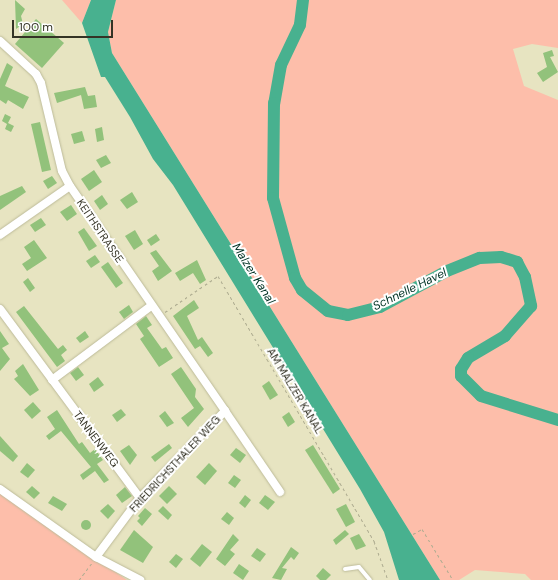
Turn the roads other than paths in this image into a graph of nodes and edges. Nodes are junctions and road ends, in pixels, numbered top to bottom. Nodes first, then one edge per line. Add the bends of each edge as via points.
1 (0, 41) edge
2 (70, 186) junction
3 (0, 235) edge
4 (151, 306) junction
5 (0, 309) edge
6 (52, 380) junction
7 (225, 411) junction
8 (0, 489) edge
9 (280, 492) dead end
10 (140, 498) junction
11 (96, 557) junction
12 (345, 569) dead end
13 (140, 580) edge
14 (370, 580) edge

1 - 2 street, KEITHSTRASSE via 36,74 41,83 62,171
2 - 3 street
2 - 4 street, KEITHSTRASSE
4 - 6 street
4 - 7 street, KEITHSTRASSE
5 - 6 street, TANNENWEG
6 - 10 street, TANNENWEG
7 - 9 street, FRIEDRICHSTHALER WEG
7 - 10 street, FRIEDRICHSTHALER WEG
8 - 11 street
10 - 11 street, FRIEDRICHSTHALER WEG
11 - 13 street
12 - 14 lane via 359,566

